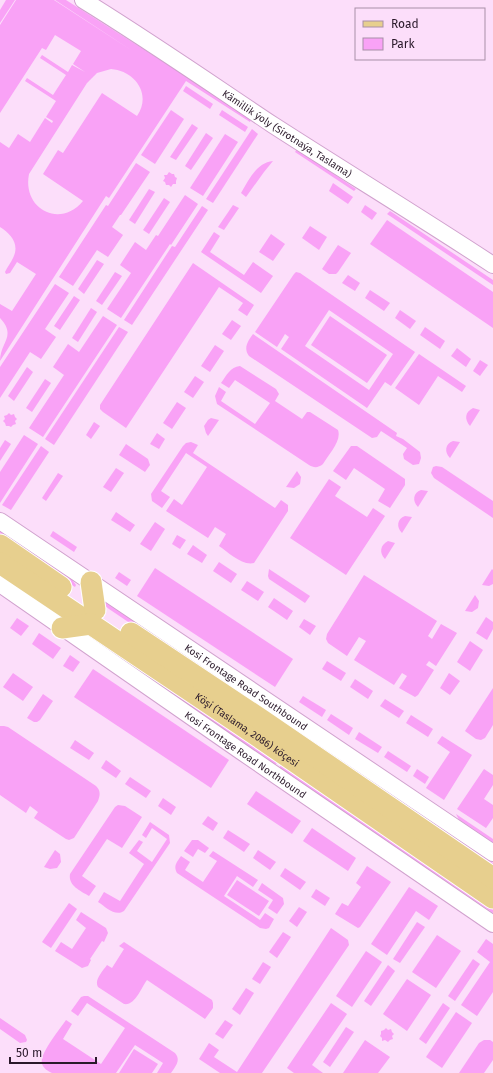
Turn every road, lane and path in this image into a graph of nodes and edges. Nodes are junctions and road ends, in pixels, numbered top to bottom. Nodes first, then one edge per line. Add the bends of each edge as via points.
1 (83, 0) edge
2 (493, 265) edge
3 (0, 521) edge
4 (0, 545) edge
5 (0, 563) edge
6 (91, 582) junction
7 (0, 584) edge
8 (93, 617) junction
9 (62, 628) junction
10 (493, 853) edge
11 (493, 878) edge
12 (493, 898) edge
13 (493, 924) edge

1 - 2 street, Kämillik ýoly (Sirotnaýa, Taslama)
3 - 6 street, Kosi Frontage Road Southbound
4 - 8 main road, Köşi (Taslama, 2086) köçesi
5 - 8 main road, Köşi (Taslama, 2086) köçesi
6 - 8 main road
6 - 10 street, Kosi Frontage Road Southbound
7 - 9 street, Kosi Frontage Road Northbound
8 - 9 main road
8 - 11 main road, Köşi (Taslama, 2086) köçesi via 262,720
8 - 12 main road, Köşi (Taslama, 2086) köçesi
9 - 13 street, Kosi Frontage Road Northbound

